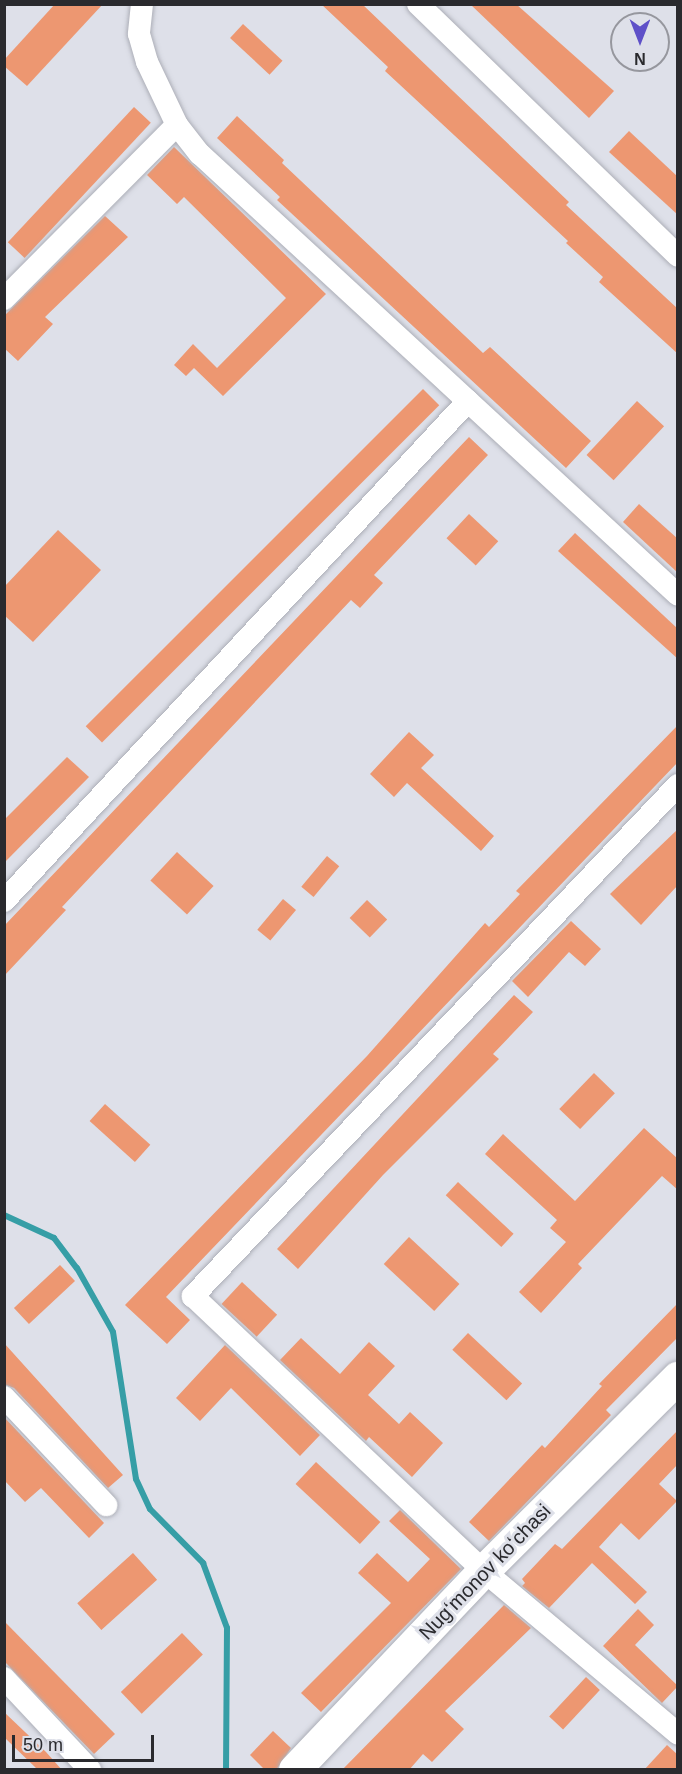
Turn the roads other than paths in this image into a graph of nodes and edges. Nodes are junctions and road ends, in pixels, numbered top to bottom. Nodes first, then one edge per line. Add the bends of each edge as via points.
1 (142, 4) edge
2 (418, 4) edge
3 (177, 125) junction
4 (678, 256) edge
5 (4, 299) edge
6 (468, 401) junction
7 (678, 595) edge
8 (678, 785) edge
9 (4, 901) edge
10 (678, 1378) edge
11 (4, 1397) edge
12 (106, 1505) dead end
13 (484, 1572) junction
14 (4, 1678) edge
15 (678, 1734) edge
16 (90, 1770) edge
17 (295, 1770) edge

1 - 3 street via 139,34
2 - 4 street
3 - 5 street
3 - 6 street via 200,154
6 - 7 street
6 - 9 street
8 - 13 street via 192,1296
10 - 13 main road, Nugʻmonov koʻchasi
11 - 12 street
13 - 15 street
13 - 17 main road, Nugʻmonov koʻchasi
14 - 16 street

